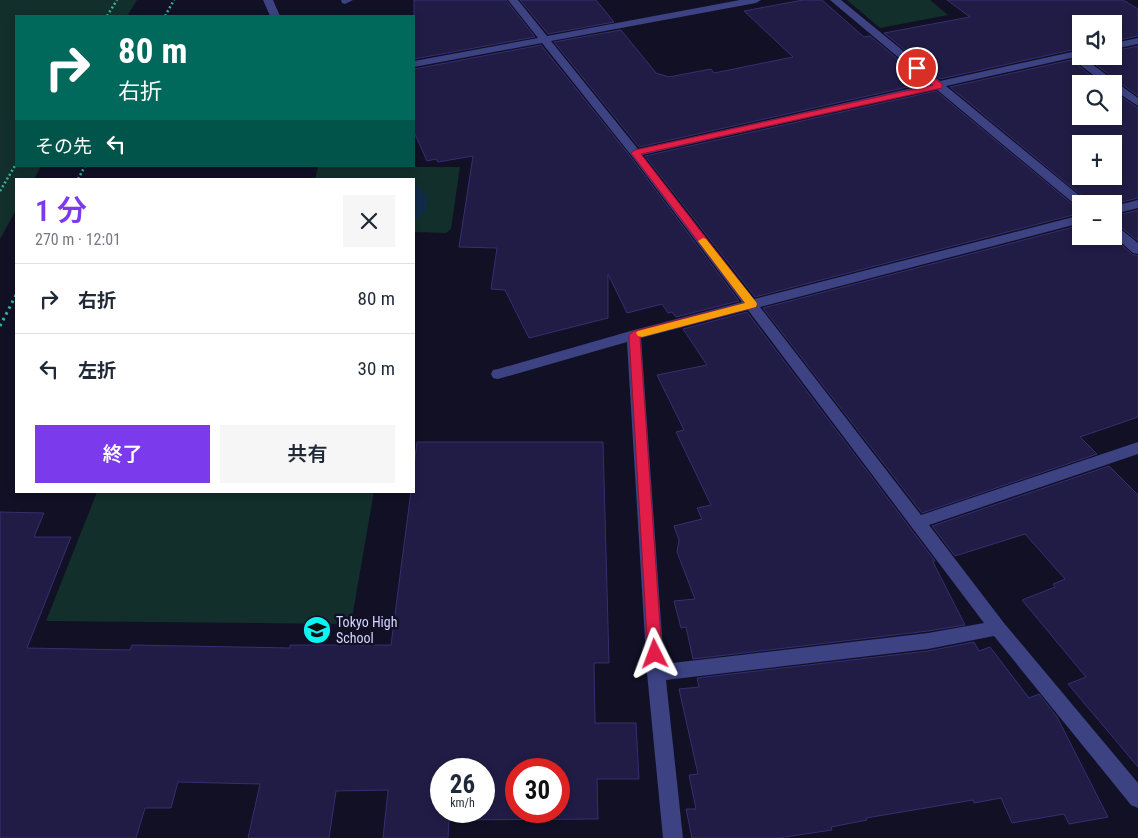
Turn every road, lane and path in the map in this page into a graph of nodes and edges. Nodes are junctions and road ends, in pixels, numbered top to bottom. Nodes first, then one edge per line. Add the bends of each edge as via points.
1 (117, 0) edge
2 (174, 0) edge
3 (268, 0) edge
4 (513, 0) edge
5 (756, 0) edge
6 (835, 0) edge
7 (108, 15) edge
8 (166, 15) edge
9 (276, 15) edge
10 (545, 39) junction
11 (1138, 41) edge
12 (1122, 44) edge
13 (1072, 55) edge
14 (415, 64) edge
15 (1090, 65) edge
16 (1102, 75) edge
17 (939, 86) junction
18 (1122, 91) edge
19 (1138, 103) edge
20 (635, 153) junction
21 (15, 166) edge
22 (0, 191) edge
23 (1072, 196) edge
24 (1138, 204) edge
25 (1122, 208) edge
26 (1072, 221) edge
27 (1122, 237) edge
28 (1138, 250) edge
29 (15, 297) edge
30 (752, 304) junction
31 (0, 326) edge
32 (634, 335) junction
33 (498, 374) dead end
34 (1138, 448) edge
35 (917, 523) junction
36 (998, 628) junction
37 (656, 673) junction
38 (1138, 798) edge
39 (672, 838) edge

1 - 7 path
2 - 8 path
3 - 9 street
4 - 10 street
5 - 10 street
6 - 17 street
10 - 14 street
10 - 20 street
11 - 12 street
13 - 17 street
15 - 16 street
17 - 20 street
17 - 23 street
18 - 19 street
20 - 30 street
21 - 22 path
24 - 25 street
26 - 30 street
27 - 28 street
29 - 31 path
30 - 32 street
30 - 35 street
32 - 33 street
32 - 37 street
34 - 35 street
35 - 36 street
36 - 37 street via 928,641
36 - 38 street
37 - 39 street

